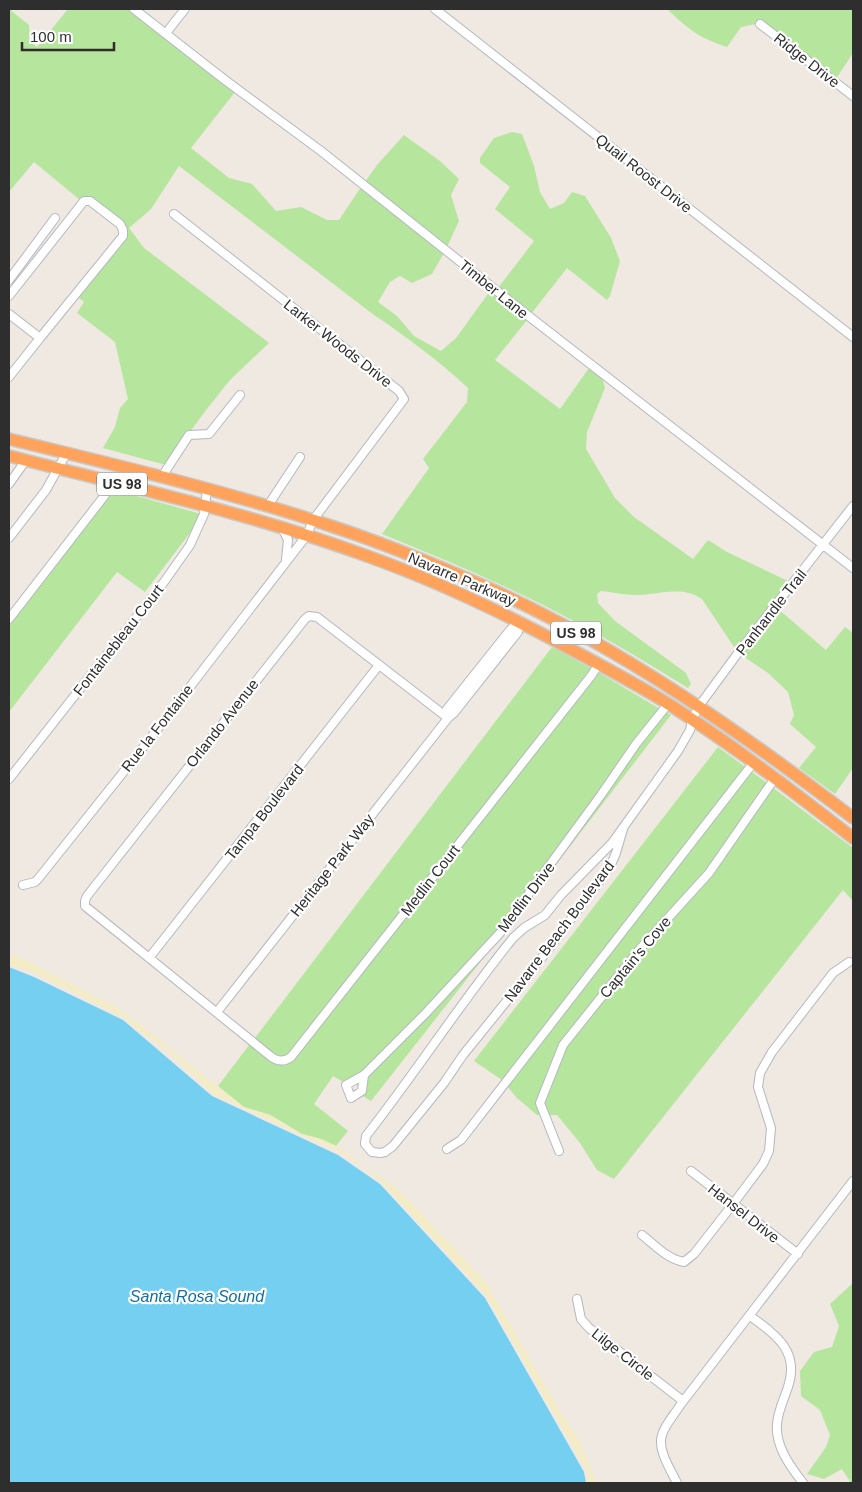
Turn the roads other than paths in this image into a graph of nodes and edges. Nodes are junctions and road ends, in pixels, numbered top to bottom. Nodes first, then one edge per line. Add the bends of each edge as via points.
1 (134, 9) edge
2 (184, 9) edge
3 (435, 9) edge
4 (760, 24) dead end
5 (166, 34) junction
6 (853, 96) edge
7 (174, 214) dead end
8 (55, 218) dead end
9 (9, 280) edge
10 (9, 296) edge
11 (9, 314) edge
12 (853, 337) edge
13 (40, 338) junction
14 (9, 377) edge
15 (240, 395) dead end
16 (9, 439) edge
17 (66, 454) junction
18 (9, 456) edge
19 (300, 456) dead end
20 (26, 460) junction
21 (59, 468) junction
22 (161, 478) junction
23 (112, 481) junction
24 (9, 484) edge
25 (207, 490) junction
26 (204, 505) junction
27 (853, 506) edge
28 (267, 507) junction
29 (312, 520) junction
30 (282, 528) junction
31 (307, 535) junction
32 (9, 538) edge
33 (823, 545) junction
34 (285, 564) junction
35 (853, 568) edge
36 (485, 587) junction
37 (9, 619) edge
38 (520, 621) junction
39 (599, 664) junction
40 (379, 665) junction
41 (652, 677) junction
42 (668, 704) junction
43 (699, 706) junction
44 (448, 718) junction
45 (692, 720) junction
46 (754, 762) junction
47 (775, 778) junction
48 (9, 779) edge
49 (853, 818) edge
50 (623, 829) junction
51 (853, 838) edge
52 (23, 885) dead end
53 (148, 958) junction
54 (849, 962) dead end
55 (217, 1012) junction
56 (364, 1074) dead end
57 (447, 1149) dead end
58 (559, 1151) dead end
59 (690, 1171) dead end
60 (853, 1181) edge
61 (733, 1204) junction
62 (642, 1235) dead end
63 (798, 1254) junction
64 (577, 1299) dead end
65 (750, 1316) junction
66 (683, 1401) junction
67 (677, 1483) edge
68 (803, 1483) edge

1 - 5 street, Timber Lane
2 - 5 street
3 - 12 street, Quail Roost Drive
4 - 6 street, Ridge Drive
5 - 33 street, Timber Lane via 321,150
7 - 29 street, Larker Woods Drive via 404,397
8 - 9 street
10 - 13 street via 84,201 90,201 120,224 123,236
11 - 13 street
13 - 14 street
15 - 22 street via 209,434 189,436
16 - 17 highway, Navarre Parkway / US 98
17 - 21 street
17 - 22 highway, Navarre Parkway / US 98
18 - 20 highway, Navarre Parkway / US 98
19 - 28 street
20 - 21 highway, Navarre Parkway / US 98
20 - 24 street
21 - 23 highway, Navarre Parkway / US 98
21 - 32 street
22 - 25 highway, Navarre Parkway / US 98
23 - 26 highway, Navarre Parkway / US 98
23 - 37 street
25 - 26 street, Fontainebleau Court
25 - 28 highway, Navarre Parkway / US 98
26 - 30 highway, Navarre Parkway / US 98
26 - 48 street, Fontainebleau Court via 204,514 185,553
27 - 33 street, Panhandle Trail
28 - 29 highway, Navarre Parkway / US 98
29 - 31 street, Rue la Fontaine
29 - 36 highway, Navarre Parkway / US 98 via 415,557
30 - 31 highway, Navarre Parkway / US 98
30 - 34 street via 288,540
31 - 34 street, Rue la Fontaine
31 - 38 highway, Navarre Parkway / US 98 via 423,578
33 - 35 street, Timber Lane
33 - 43 street, Panhandle Trail
34 - 52 street, Rue la Fontaine via 38,879
36 - 38 highway via 504,600
36 - 41 highway, Navarre Parkway / US 98 via 548,618
38 - 39 highway, Navarre Parkway / US 98
38 - 41 highway via 537,618 627,667
38 - 44 street, Heritage Park Way via 518,632
39 - 42 highway, Navarre Parkway / US 98
39 - 55 street, Medlin Court via 291,1057 283,1061 274,1059
40 - 44 street, Orlando Avenue
40 - 53 street, Tampa Boulevard
40 - 53 street, Orlando Avenue via 317,617 309,616 195,758 85,901 88,909
41 - 43 highway, Navarre Parkway / US 98
42 - 45 highway, Navarre Parkway / US 98
42 - 56 street, Medlin Drive via 500,933
43 - 45 street, Panhandle Trail
43 - 49 highway, Navarre Parkway / US 98
44 - 55 street, Heritage Park Way
45 - 46 highway, Navarre Parkway / US 98
45 - 50 street, Panhandle Trail via 678,752
46 - 47 highway, Navarre Parkway / US 98
46 - 57 street via 461,1140
47 - 51 highway, Navarre Parkway / US 98
47 - 58 street, Captain's Cove via 709,873 638,950 564,1045 540,1103
50 - 50 street, Navarre Beach Boulevard via 610,867 544,955 393,1146 385,1152 372,1152 365,1144 366,1136 506,947 520,932 545,915
53 - 55 street
54 - 61 street via 833,973 763,1066 758,1087 771,1128 771,1143 763,1164
59 - 61 street, Hansel Drive
60 - 63 street
61 - 62 street via 684,1262 668,1256
61 - 63 street, Hansel Drive
63 - 65 street
64 - 66 street, Lilge Circle via 581,1318 589,1328
65 - 66 street
65 - 68 street via 788,1350 792,1370 778,1413 777,1435 786,1459
66 - 67 street via 661,1437 664,1454

